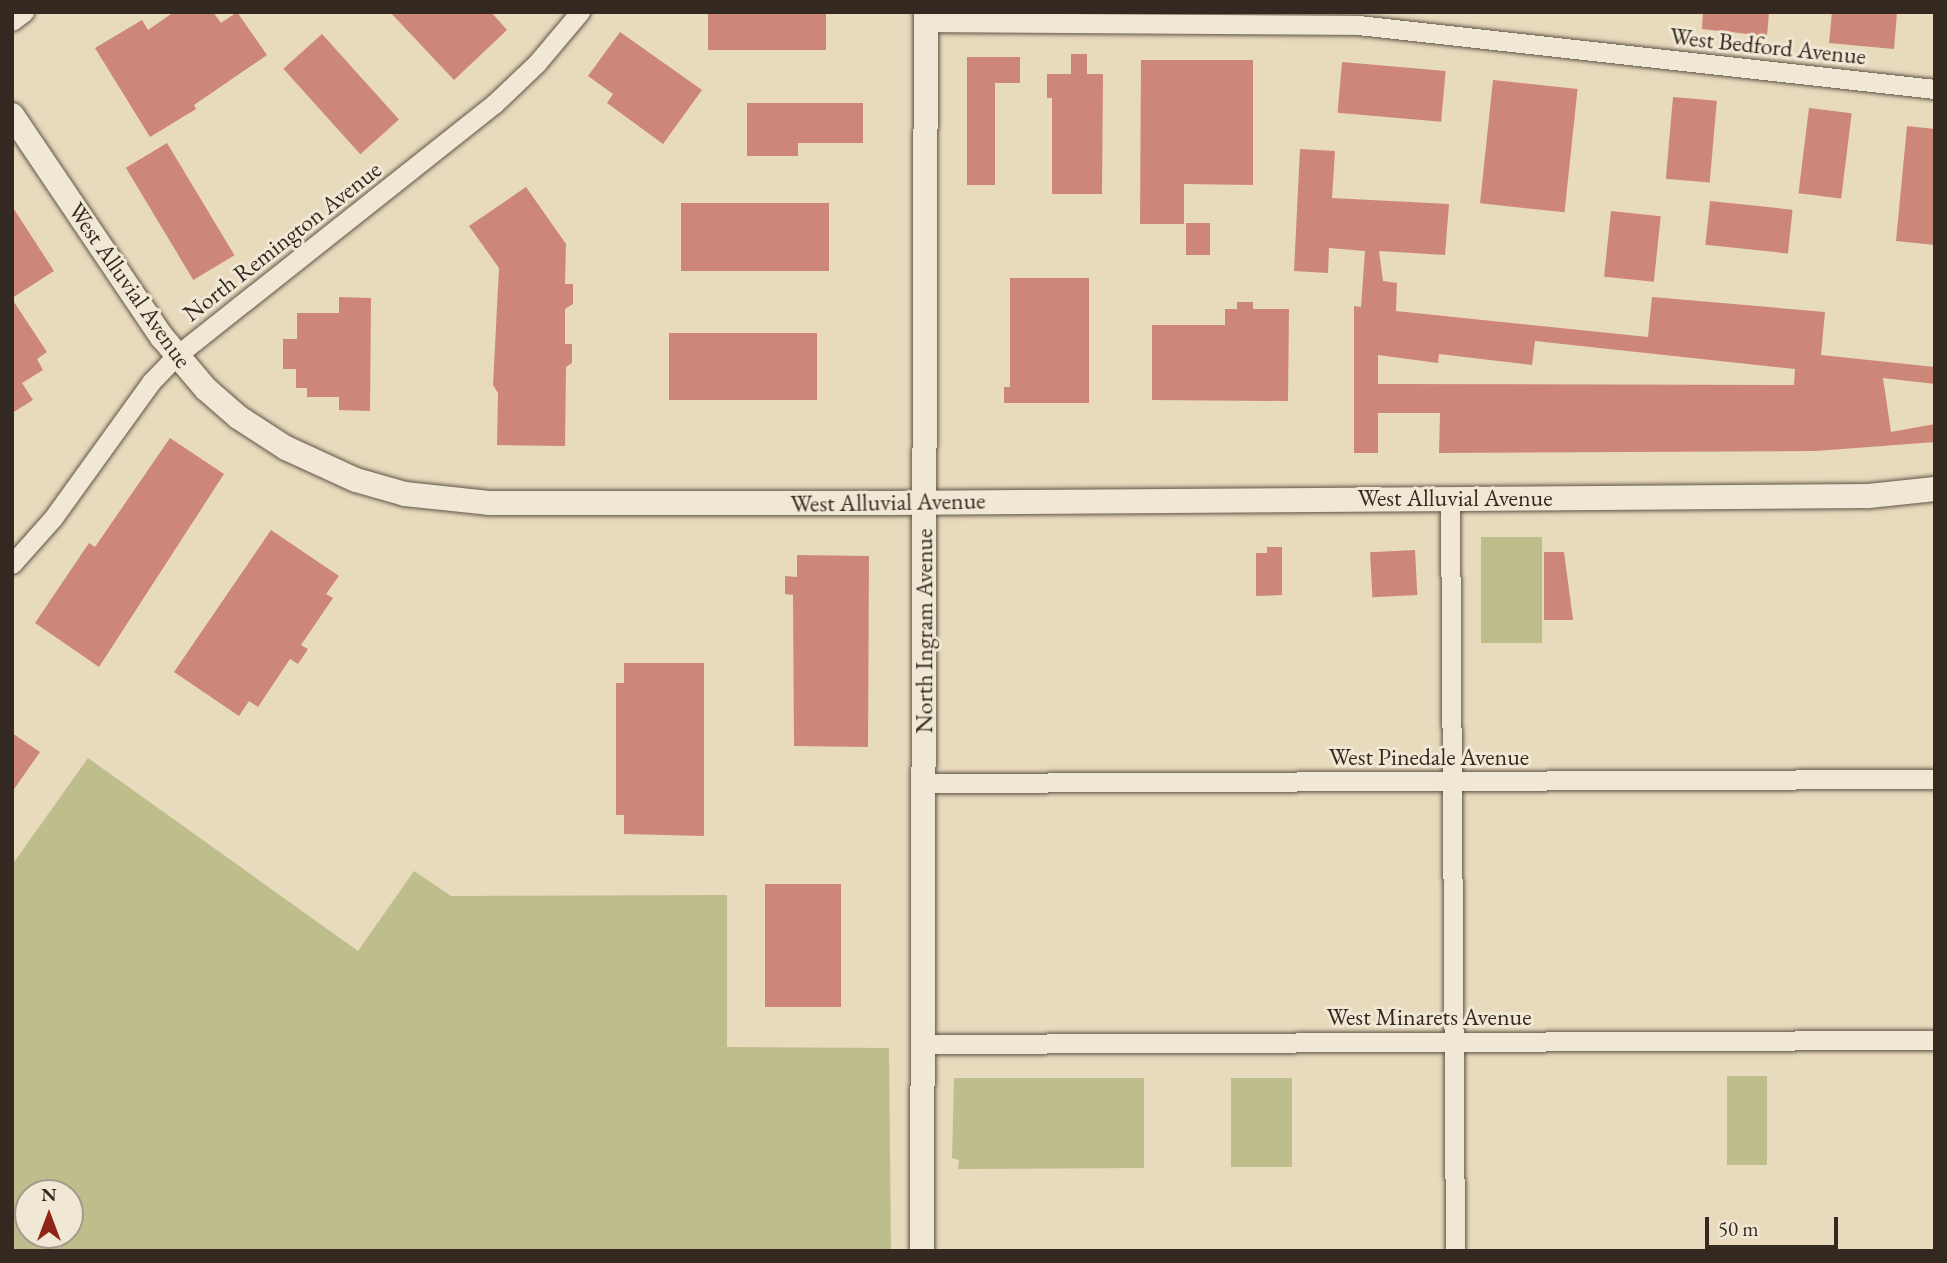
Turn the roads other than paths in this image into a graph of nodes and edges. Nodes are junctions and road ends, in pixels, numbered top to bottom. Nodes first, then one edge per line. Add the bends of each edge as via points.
1 (24, 12) edge
2 (580, 12) edge
3 (926, 17) edge
4 (12, 20) edge
5 (1935, 89) edge
6 (12, 115) edge
7 (176, 356) junction
8 (1935, 489) edge
9 (1450, 498) junction
10 (924, 503) junction
11 (12, 564) edge
12 (1935, 779) edge
13 (1452, 781) junction
14 (924, 783) junction
15 (1935, 1040) edge
16 (1454, 1041) junction
17 (923, 1044) junction
18 (922, 1251) edge
19 (1455, 1251) edge

1 - 4 street
2 - 7 street, North Remington Avenue via 494,104
3 - 5 street, West Bedford Avenue via 1358,24
3 - 10 street, North Ingram Avenue
6 - 7 street, West Alluvial Avenue
7 - 10 street, West Alluvial Avenue via 238,417 267,437 320,466 405,494 489,503
7 - 11 street, North Remington Avenue via 151,382 53,518
8 - 9 street, West Alluvial Avenue via 1869,496
9 - 10 street, West Alluvial Avenue
9 - 13 street
10 - 14 street, North Ingram Avenue
12 - 13 street, West Pinedale Avenue
13 - 14 street, West Pinedale Avenue
13 - 16 street
14 - 17 street, North Ingram Avenue
15 - 16 street, West Minarets Avenue
16 - 17 street, West Minarets Avenue
16 - 19 street
17 - 18 street, North Ingram Avenue

